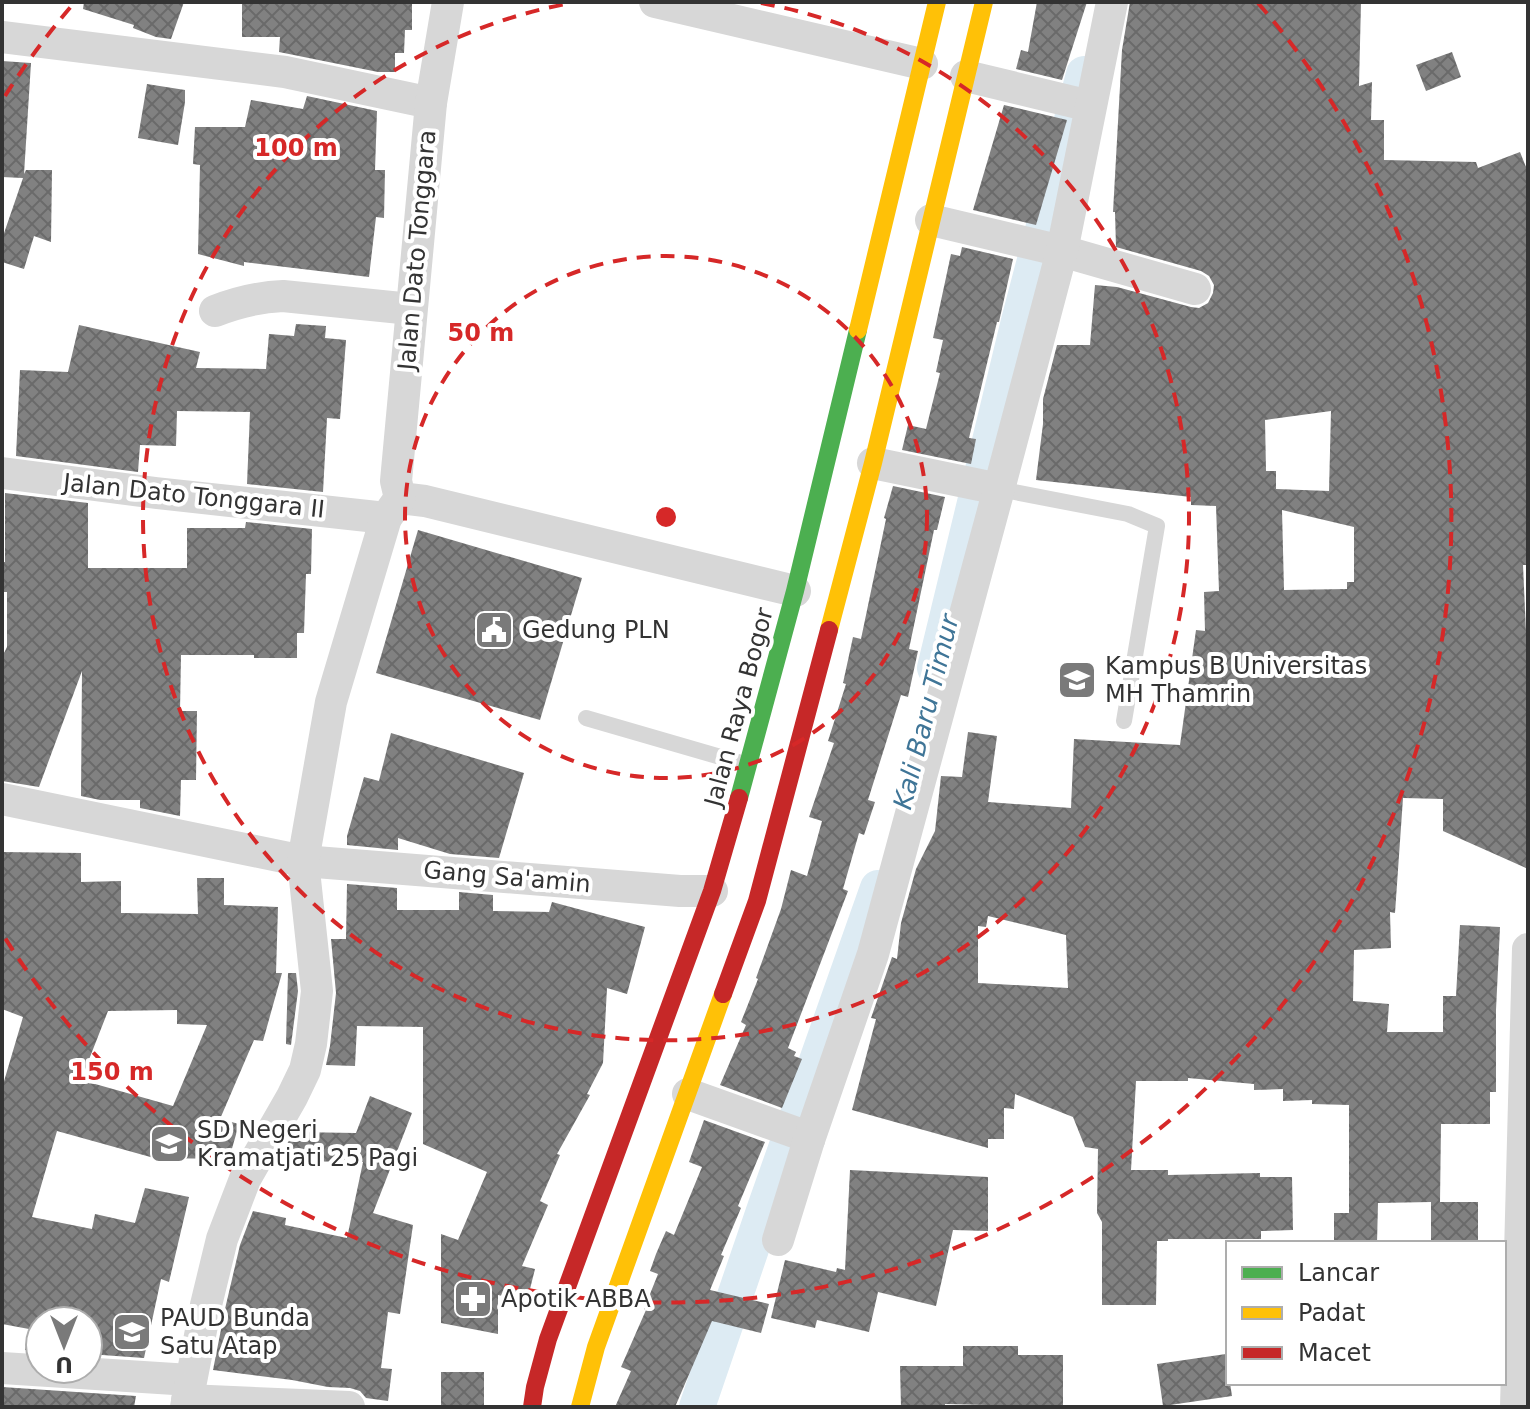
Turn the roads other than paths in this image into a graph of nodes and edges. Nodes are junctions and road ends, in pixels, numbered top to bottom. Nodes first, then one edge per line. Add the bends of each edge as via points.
1 (448, 2) edge
2 (655, 2) edge
3 (937, 2) edge
4 (984, 2) edge
5 (1112, 2) edge
6 (2, 37) edge
7 (922, 64) junction
8 (966, 76) junction
9 (431, 103) junction
10 (1080, 104) junction
11 (931, 220) junction
12 (1046, 247) junction
13 (1195, 289) dead end
14 (411, 309) junction
15 (215, 311) dead end
16 (861, 413) junction
17 (873, 463) junction
18 (2, 473) edge
19 (985, 486) junction
20 (393, 508) junction
21 (795, 591) junction
22 (586, 718) dead end
23 (1124, 721) dead end
24 (749, 765) junction
25 (2, 799) edge
26 (303, 861) junction
27 (712, 891) junction
28 (1528, 949) edge
29 (688, 1094) junction
30 (795, 1133) junction
31 (778, 1240) dead end
32 (2, 1368) edge
33 (188, 1396) edge
34 (349, 1407) edge
35 (532, 1407) edge
36 (580, 1407) edge
37 (1516, 1407) edge

1 - 9 street, Jalan Dato Tonggara
2 - 7 street
3 - 7 highway, Jalan Raya Bogor
4 - 8 highway, Jalan Raya Bogor
5 - 10 street
6 - 9 street via 285,72
7 - 16 highway, Jalan Raya Bogor
8 - 10 street
8 - 11 highway, Jalan Raya Bogor
9 - 14 street, Jalan Dato Tonggara
10 - 12 street
11 - 12 street
11 - 16 highway, Jalan Raya Bogor
12 - 13 street
12 - 19 street
14 - 15 street via 283,296
14 - 20 street, Jalan Dato Tonggara
16 - 17 highway, Jalan Raya Bogor
16 - 21 highway, Jalan Raya Bogor
17 - 19 street
17 - 29 highway, Jalan Raya Bogor via 757,901
18 - 20 street, Jalan Dato Tonggara II via 156,493
19 - 23 lane via 1128,514 1157,526
19 - 30 street via 873,954
20 - 21 street via 425,501
20 - 26 street, Jalan Dato Tonggara via 331,702
21 - 24 highway, Jalan Raya Bogor
22 - 24 lane
24 - 27 highway, Jalan Raya Bogor
25 - 26 street, Gang Sa'amin
26 - 27 street, Gang Sa'amin
26 - 33 street, Jalan Dato Tonggara via 317,991 308,1057 292,1097 245,1179 227,1227
27 - 35 highway, Jalan Raya Bogor via 548,1339
28 - 37 street
29 - 30 street
29 - 36 highway, Jalan Raya Bogor via 596,1347
30 - 31 street
32 - 33 street
33 - 34 street

